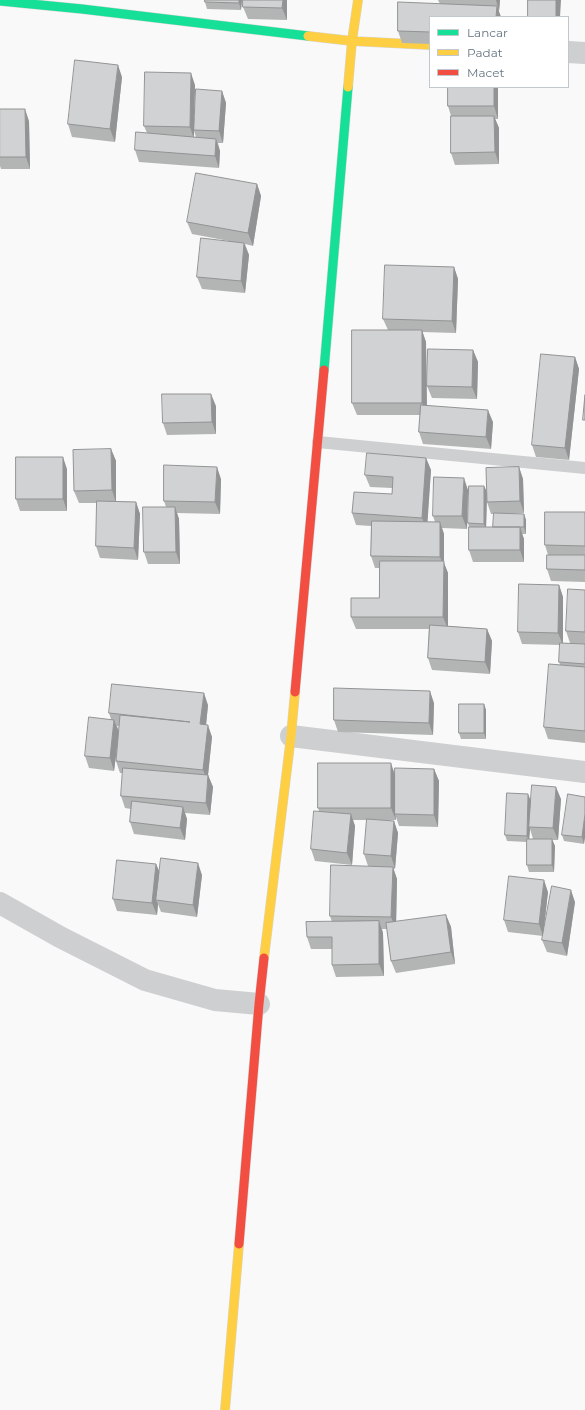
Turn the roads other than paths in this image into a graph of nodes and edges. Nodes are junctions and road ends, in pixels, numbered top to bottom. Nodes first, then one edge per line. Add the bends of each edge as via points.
1 (358, 0) edge
2 (0, 1) edge
3 (352, 41) junction
4 (429, 45) edge
5 (569, 52) edge
6 (585, 53) edge
7 (318, 442) junction
8 (585, 468) edge
9 (291, 736) junction
10 (585, 772) edge
11 (0, 903) edge
12 (259, 1004) junction
13 (225, 1410) edge

1 - 3 street
2 - 3 street
3 - 4 street
3 - 7 street
5 - 6 street
7 - 8 lane
7 - 9 street
9 - 10 street
9 - 12 street
11 - 12 street via 145,980 215,1000
12 - 13 street

